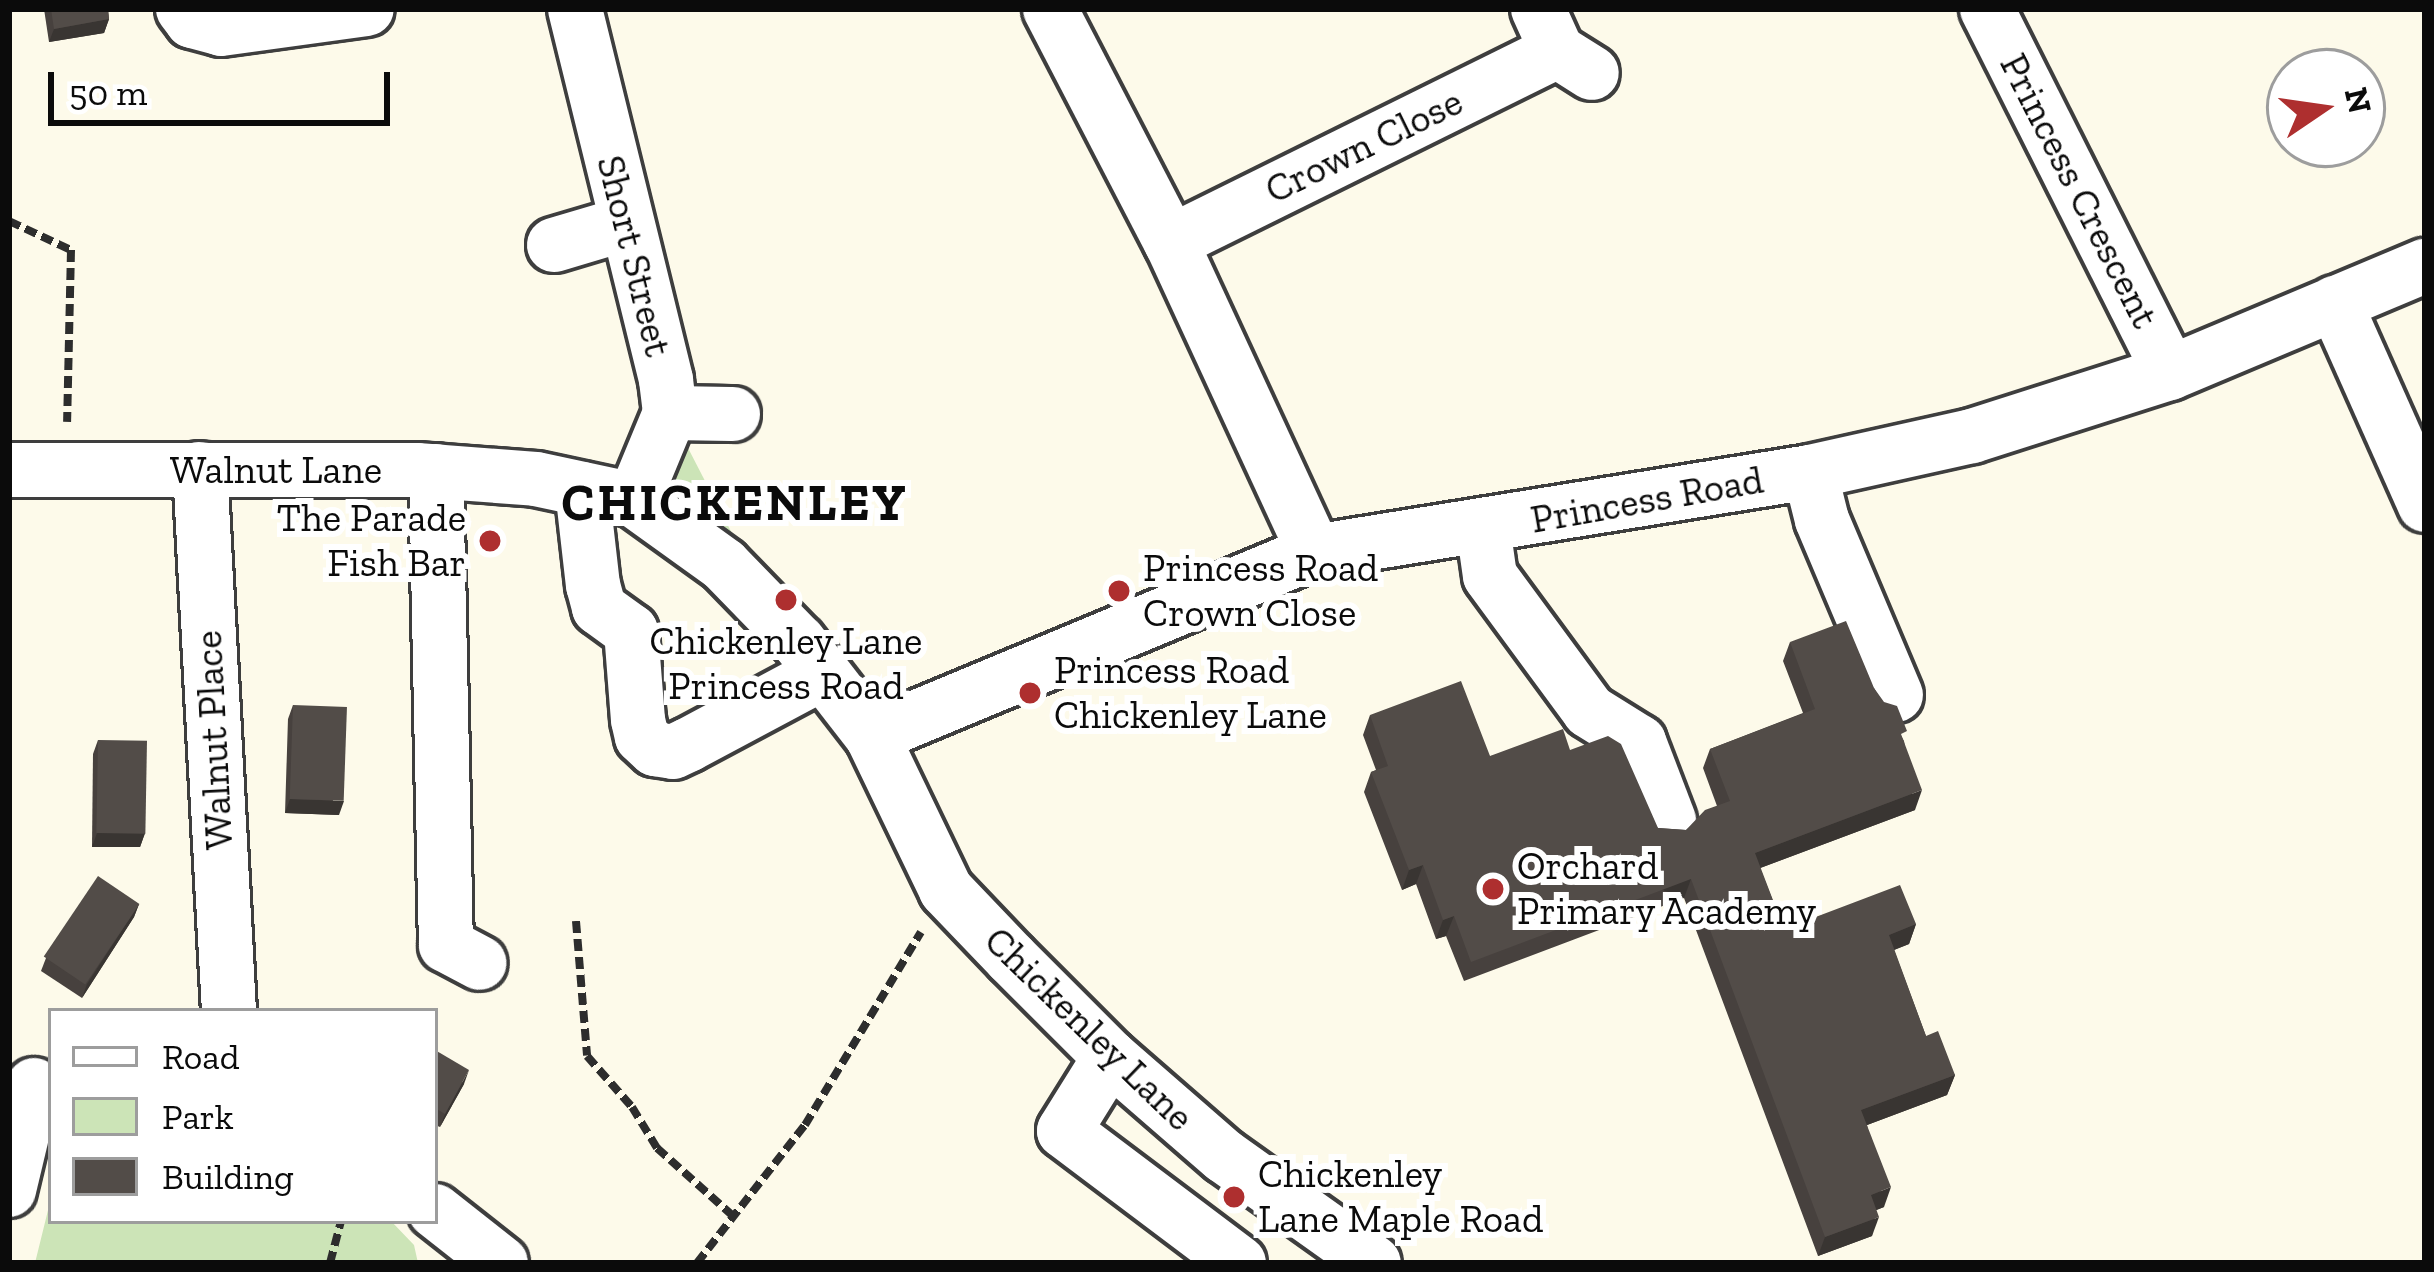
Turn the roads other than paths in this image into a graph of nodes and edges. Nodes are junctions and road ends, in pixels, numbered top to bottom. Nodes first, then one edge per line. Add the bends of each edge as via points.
1 (183, 9) edge
2 (367, 9) edge
3 (575, 9) edge
4 (1050, 9) edge
5 (1987, 9) edge
6 (1562, 44) edge
7 (625, 224) junction
8 (1171, 242) junction
9 (554, 244) dead end
10 (2425, 266) edge
11 (2335, 303) junction
12 (2170, 373) junction
13 (670, 413) junction
14 (733, 414) dead end
15 (2412, 445) edge
16 (200, 469) junction
17 (9, 470) edge
18 (436, 472) junction
19 (1810, 472) junction
20 (582, 489) junction
21 (634, 500) junction
22 (2425, 505) edge
23 (1483, 527) junction
24 (1314, 552) junction
25 (823, 674) junction
26 (1897, 695) dead end
27 (872, 736) junction
28 (1669, 820) dead end
29 (480, 963) dead end
30 (229, 1008) edge
31 (1110, 1057) junction
32 (31, 1083) edge
33 (9, 1190) edge
34 (438, 1213) edge
35 (497, 1262) edge
36 (1240, 1263) edge
37 (1374, 1263) edge

1 - 2 street via 221,29
3 - 7 street, Short Street
4 - 8 street
5 - 12 street, Princess Crescent
6 - 8 street, Crown Close
7 - 9 street
7 - 13 street, Short Street
8 - 24 street
10 - 11 street, Princess Road
11 - 12 street, Princess Road
11 - 15 street
12 - 19 street, Princess Road via 1972,436
13 - 14 street
13 - 21 street, Short Street
15 - 22 street
16 - 17 street, Walnut Lane
16 - 18 street, Walnut Lane
16 - 30 street, Walnut Place
18 - 20 street, Walnut Lane
18 - 29 street via 446,945
19 - 23 street, Princess Road
19 - 26 street via 1822,520
20 - 21 street, Walnut Lane
20 - 25 street via 592,585 599,608 631,632 638,720 655,749 688,746
21 - 25 street, Walnut Lane via 724,566
23 - 24 street, Princess Road
23 - 28 street via 1490,576 1588,711 1639,742
24 - 27 street, Princess Road
25 - 27 street, Walnut Lane
27 - 31 street, Chickenley Lane via 946,890
31 - 36 street via 1064,1131
31 - 37 street, Chickenley Lane via 1224,1156
32 - 33 street
34 - 35 street

